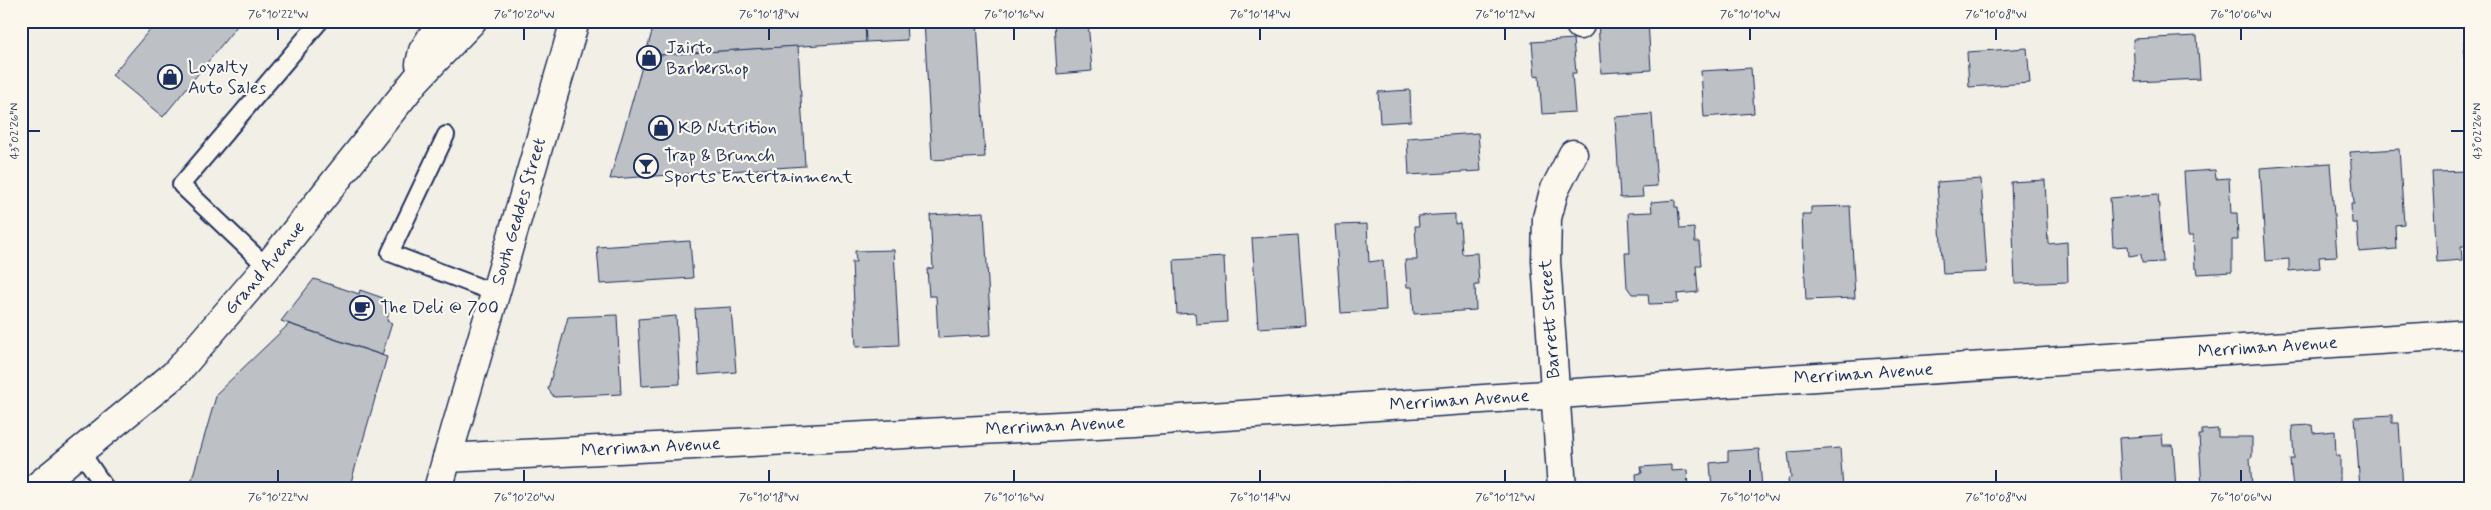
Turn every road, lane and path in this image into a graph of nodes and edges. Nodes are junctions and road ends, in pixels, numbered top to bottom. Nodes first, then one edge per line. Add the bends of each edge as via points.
1 (320, 21) edge
2 (442, 21) edge
3 (472, 21) edge
4 (575, 21) edge
5 (416, 80) junction
6 (446, 135) dead end
7 (1573, 154) dead end
8 (267, 267) junction
9 (495, 293) junction
10 (2470, 334) edge
11 (1555, 393) junction
12 (80, 452) junction
13 (447, 458) junction
14 (34, 489) edge
15 (106, 489) edge
16 (438, 489) edge
17 (1562, 489) edge

1 - 8 lane via 181,185
2 - 5 street via 423,52
3 - 5 street, Grand Avenue
4 - 9 street, South Geddes Street
5 - 8 street, Grand Avenue
6 - 9 lane via 390,253
7 - 11 street, Barrett Street via 1554,191 1547,218 1546,261
8 - 12 street, Grand Avenue via 176,374
9 - 13 street, South Geddes Street
10 - 11 street, Merriman Avenue
11 - 13 street, Merriman Avenue via 1135,422
11 - 17 street, Barrett Street
12 - 14 street, Grand Avenue
12 - 15 lane
13 - 16 street, South Geddes Street

